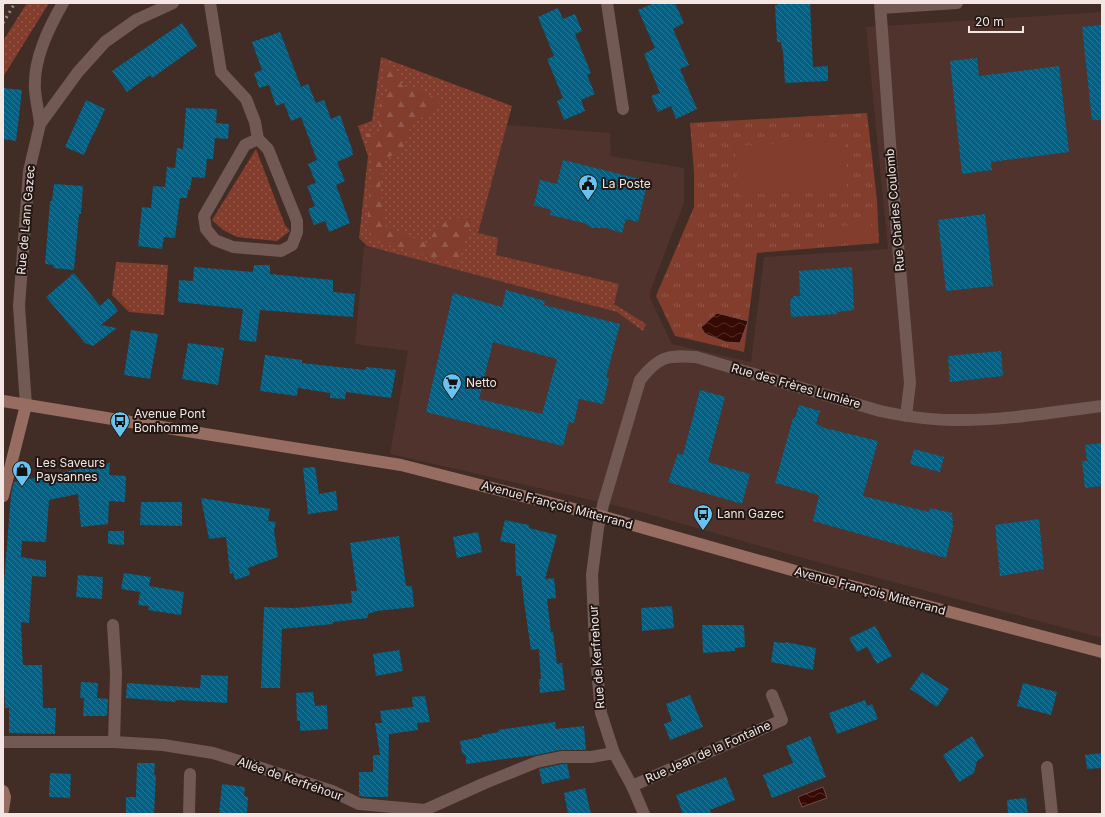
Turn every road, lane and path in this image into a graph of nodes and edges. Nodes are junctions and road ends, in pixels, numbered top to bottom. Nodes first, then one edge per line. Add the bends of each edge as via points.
1 (63, 3) edge
2 (173, 3) edge
3 (210, 3) edge
4 (607, 3) edge
5 (957, 3) edge
6 (880, 5) edge
7 (623, 109) dead end
8 (40, 124) junction
9 (258, 138) junction
10 (3, 401) edge
11 (26, 405) junction
12 (1102, 406) edge
13 (906, 416) junction
14 (3, 496) edge
15 (601, 516) junction
16 (114, 625) dead end
17 (1102, 652) edge
18 (772, 695) dead end
19 (3, 742) edge
20 (114, 742) junction
21 (614, 753) junction
22 (1047, 767) dead end
23 (190, 774) dead end
24 (632, 786) junction
25 (3, 792) edge
26 (3, 810) edge
27 (189, 814) edge
28 (644, 814) edge
29 (1052, 814) edge

1 - 8 street via 52,21 37,59 35,89
2 - 8 street, Rue de Lann Gazec via 136,20 105,42 78,72
3 - 9 street via 221,72 246,99
4 - 7 street
5 - 6 street
6 - 13 street, Rue Charles Coulomb via 910,383
8 - 11 street, Rue de Lann Gazec via 28,171 19,306
9 - 9 street via 268,149 297,221 297,232 292,245 281,251 233,247 215,240 206,229 204,216 245,145
10 - 11 main road, Avenue François Mitterrand
11 - 14 main road
11 - 15 main road, Avenue François Mitterrand via 401,465
12 - 13 street, Rue des Frères Lumière via 991,419 952,420
13 - 15 street, Rue des Frères Lumière via 880,411 696,357 664,358 650,368 640,380
15 - 17 main road, Avenue François Mitterrand via 812,576
15 - 21 street, Rue de Kerfrehour via 592,574 595,646 601,713
16 - 20 street
18 - 24 street, Rue Jean de la Fontaine via 782,720
19 - 20 street, Allée de Kerfréhour
20 - 21 street, Allée de Kerfréhour via 163,745 213,753 332,791 359,804 425,810 537,762 561,757 591,757
21 - 24 street, Rue de Kerfrehour
22 - 29 street
23 - 27 street
24 - 28 street, Rue de Kerfrehour
25 - 26 main road

